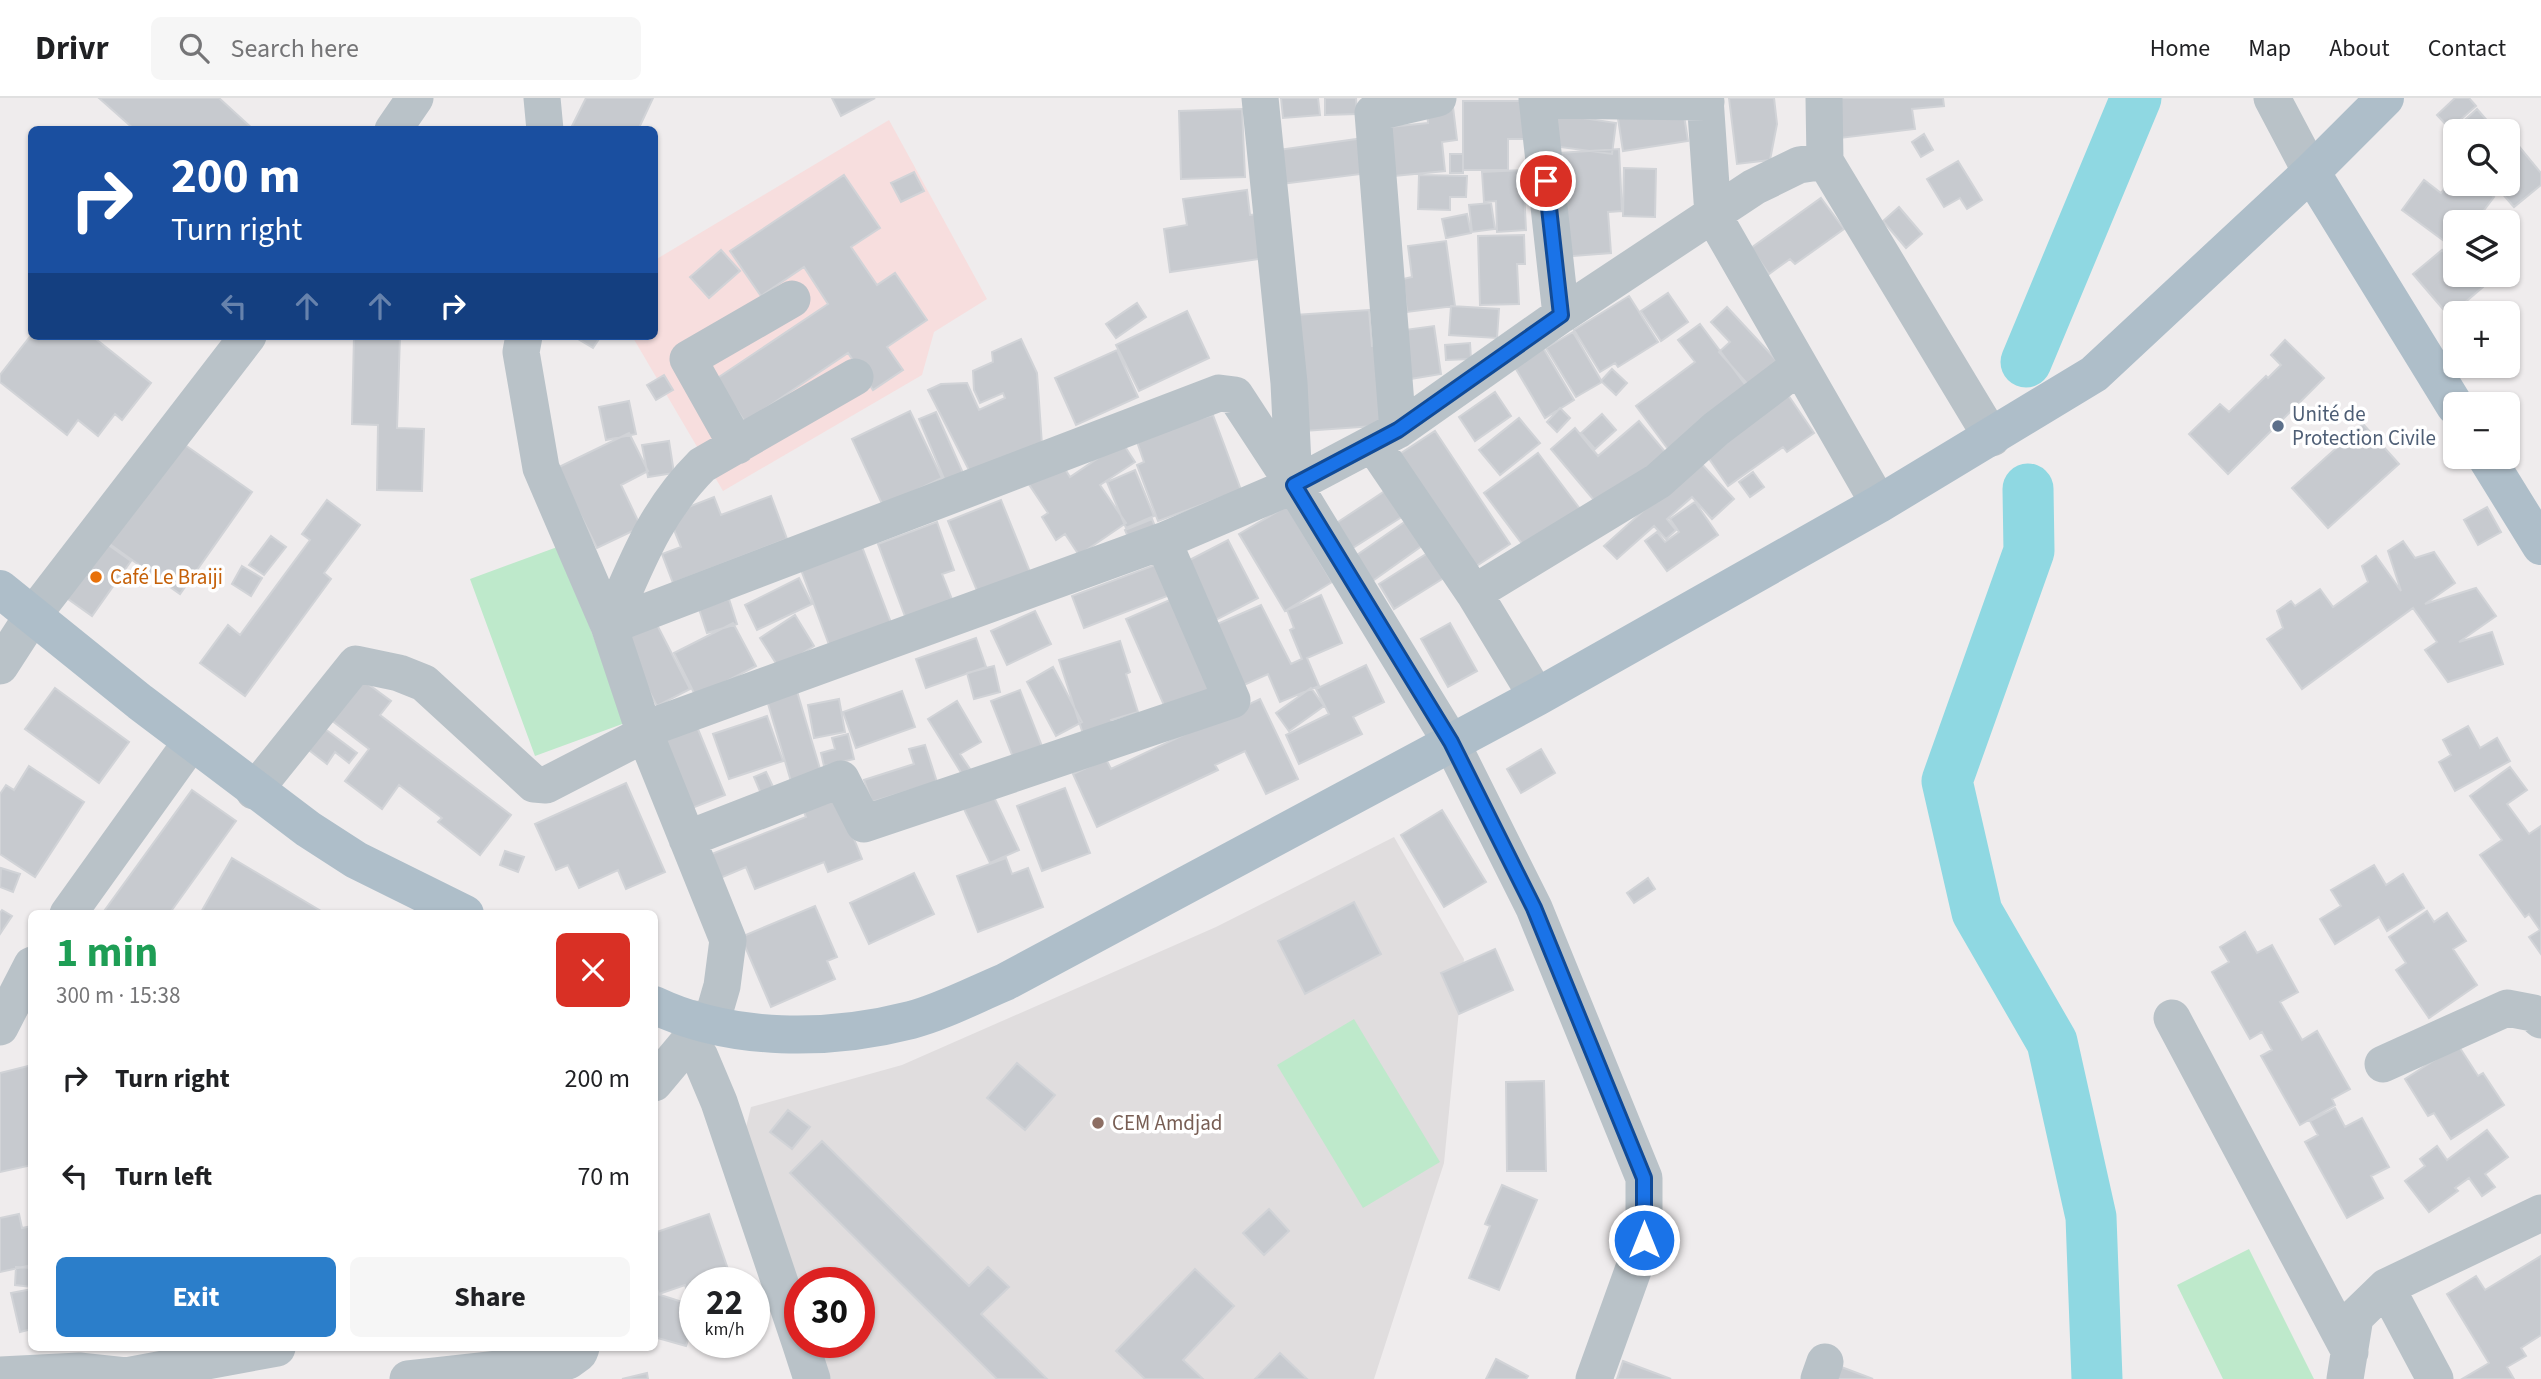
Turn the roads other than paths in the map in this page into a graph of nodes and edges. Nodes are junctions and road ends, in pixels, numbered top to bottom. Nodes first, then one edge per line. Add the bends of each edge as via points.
1 (415, 98) edge
2 (542, 98) edge
3 (1260, 98) edge
4 (1438, 98) edge
5 (1824, 98) edge
6 (2272, 98) edge
7 (2385, 98) edge
8 (1537, 99) edge
9 (1706, 100) edge
10 (396, 126) edge
11 (545, 126) edge
12 (1825, 161) junction
13 (2312, 172) junction
14 (1713, 215) junction
15 (792, 299) dead end
16 (1561, 315) junction
17 (245, 340) edge
18 (523, 340) edge
19 (1799, 366) junction
20 (855, 377) dead end
21 (2446, 392) edge
22 (1385, 437) junction
23 (1992, 438) junction
24 (737, 446) junction
25 (2493, 469) edge
26 (1294, 485) junction
27 (1879, 504) junction
28 (1163, 541) junction
29 (2541, 546) edge
30 (0, 589) edge
31 (1474, 593) junction
32 (33, 614) junction
33 (609, 626) junction
34 (0, 666) edge
35 (1537, 697) junction
36 (645, 734) junction
37 (192, 741) junction
38 (1451, 742) junction
39 (254, 791) junction
40 (687, 839) junction
41 (71, 910) edge
42 (457, 910) edge
43 (28, 981) edge
44 (658, 1007) edge
45 (2172, 1017) dead end
46 (2541, 1020) edge
47 (0, 1027) edge
48 (698, 1028) junction
49 (2383, 1064) dead end
50 (658, 1078) edge
51 (2541, 1213) edge
52 (2386, 1286) junction
53 (784, 1295) edge
54 (244, 1351) edge
55 (580, 1351) edge
56 (805, 1358) edge
57 (123, 1362) edge
58 (2348, 1365) edge
59 (0, 1375) edge
60 (84, 1375) edge
61 (408, 1379) edge
62 (812, 1379) edge
63 (1594, 1379) edge
64 (2435, 1379) edge

1 - 10 street
2 - 11 street
3 - 26 street via 1289,383
4 - 22 street via 1373,113
5 - 12 street
6 - 13 street
7 - 13 main road
8 - 9 street
8 - 16 street
9 - 14 street
12 - 14 street via 1788,171
12 - 23 street
13 - 21 main road
13 - 23 main road via 2094,374
14 - 16 street
14 - 19 street
15 - 24 street via 688,359
16 - 22 street
17 - 32 street
18 - 33 street via 521,352 541,468
19 - 27 street
19 - 31 street via 1716,429 1658,481
20 - 24 street
22 - 26 street
22 - 31 street
23 - 27 main road
24 - 33 street via 702,465 653,526
25 - 29 main road
26 - 28 street
26 - 33 street via 1235,395 1219,393
26 - 38 street
27 - 35 main road
28 - 36 street via 657,725
28 - 40 street via 1232,700 864,824 841,779
30 - 32 main road
31 - 35 street
32 - 34 street
32 - 37 main road
33 - 36 street
35 - 38 main road
36 - 39 street via 546,785 534,784 425,683 356,664
36 - 40 street
37 - 39 main road
37 - 41 street
38 - 48 main road via 1005,982 912,1020 798,1035
38 - 63 street via 1534,908 1644,1178 1644,1240
39 - 42 main road via 356,860
40 - 48 street via 728,940 722,986
43 - 47 street
44 - 48 main road
45 - 58 street
46 - 49 street via 2533,1013 2507,1008
48 - 50 street
48 - 53 street via 700,1056
51 - 52 street
52 - 58 street via 2355,1317
52 - 64 street
54 - 57 street
55 - 61 street via 568,1361
56 - 62 street
57 - 60 street
59 - 60 street

